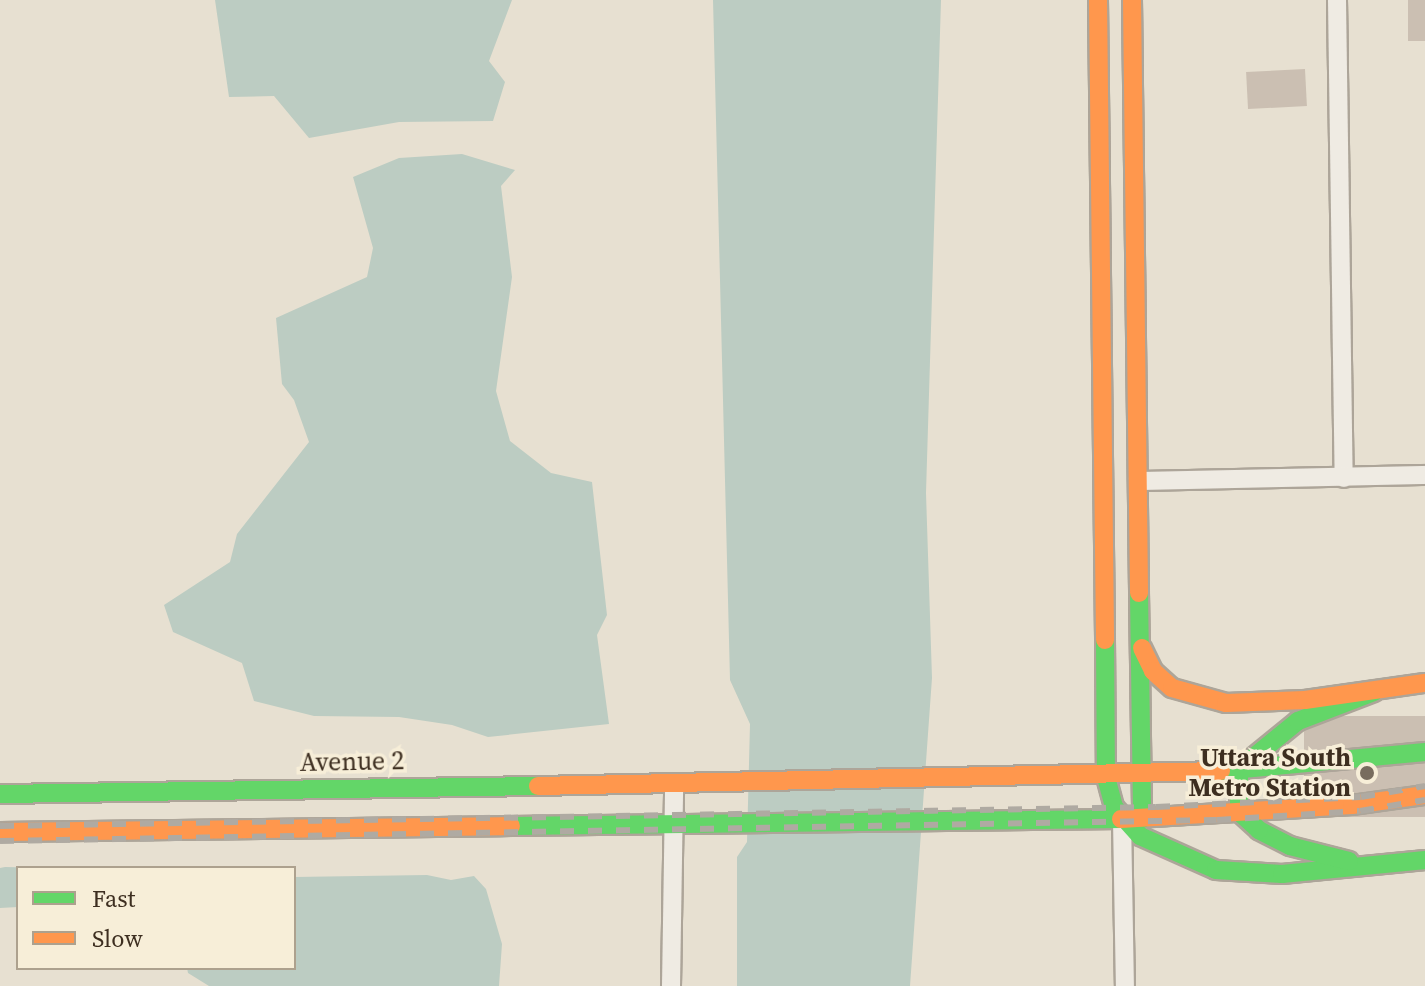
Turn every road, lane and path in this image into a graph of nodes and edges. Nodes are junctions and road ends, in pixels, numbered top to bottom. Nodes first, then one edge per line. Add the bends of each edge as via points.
1 (1098, 0) edge
2 (1132, 0) edge
3 (1337, 0) edge
4 (1425, 475) edge
5 (1344, 478) junction
6 (1138, 481) junction
7 (1141, 645) junction
8 (1425, 683) edge
9 (1374, 692) junction
10 (1425, 752) edge
11 (1239, 769) junction
12 (1139, 774) junction
13 (1106, 777) junction
14 (674, 784) junction
15 (0, 794) edge
16 (1425, 795) edge
17 (1239, 812) junction
18 (1122, 819) junction
19 (1142, 819) junction
20 (675, 823) junction
21 (0, 832) edge
22 (1425, 860) edge
23 (1380, 865) junction
24 (671, 986) edge
25 (1125, 986) edge

1 - 13 main road
2 - 6 main road
3 - 5 street
4 - 5 street
5 - 6 street
6 - 7 main road
7 - 9 main road via 1161,681 1212,701 1264,703
7 - 12 main road
8 - 9 main road
9 - 11 main road via 1298,721
10 - 11 main road, Avenue 2
11 - 12 main road, Avenue 2
11 - 17 main road
12 - 13 main road, Avenue 2
12 - 19 main road
13 - 14 main road, Avenue 2
13 - 18 main road
14 - 15 main road, Avenue 2
14 - 20 street
16 - 17 main road
17 - 19 main road
17 - 23 main road via 1290,846
18 - 19 main road
18 - 20 main road
18 - 23 main road via 1165,851 1216,870 1282,874
18 - 25 street
20 - 21 main road
20 - 24 street
22 - 23 main road

